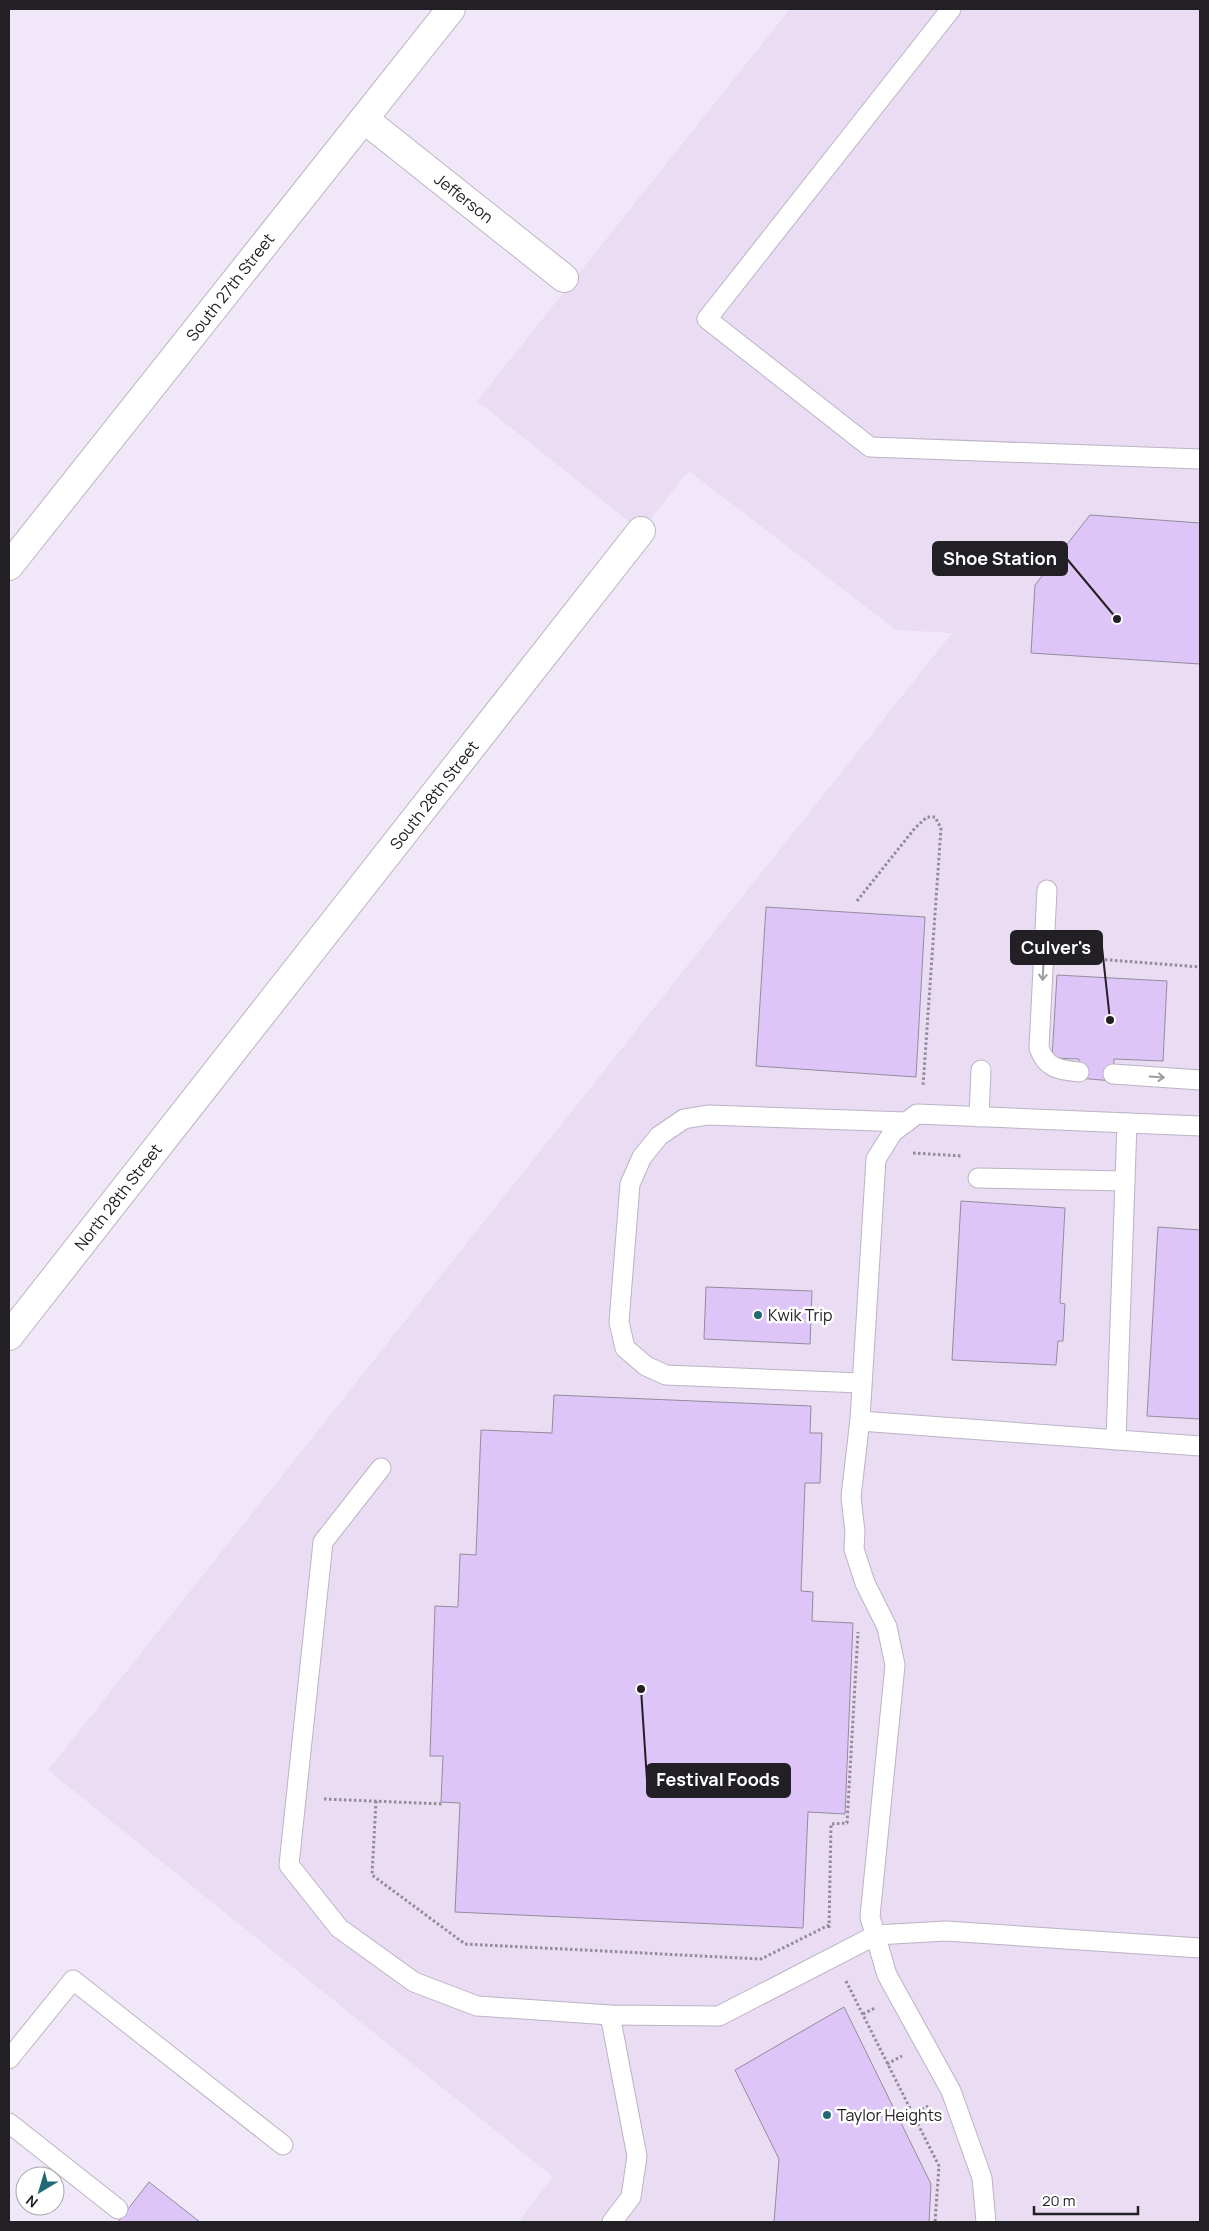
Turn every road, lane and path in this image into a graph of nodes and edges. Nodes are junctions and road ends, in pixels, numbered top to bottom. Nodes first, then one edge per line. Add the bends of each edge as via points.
1 (451, 9) edge
2 (951, 9) edge
3 (364, 119) junction
4 (564, 278) dead end
5 (1200, 458) edge
6 (641, 531) dead end
7 (9, 566) edge
8 (1047, 890) dead end
9 (857, 900) dead end
10 (1044, 955) junction
11 (1200, 967) edge
12 (227, 1058) joint
13 (981, 1070) dead end
14 (1079, 1072) dead end
15 (1113, 1074) dead end
16 (1200, 1080) edge
17 (979, 1117) junction
18 (914, 1118) junction
19 (1127, 1123) junction
20 (1200, 1126) edge
21 (881, 1151) junction
22 (978, 1178) joint
23 (1125, 1181) junction
24 (9, 1336) edge
25 (861, 1383) junction
26 (860, 1421) junction
27 (1116, 1440) junction
28 (1200, 1446) edge
29 (381, 1468) dead end
30 (297, 1798) junction
31 (376, 1801) junction
32 (443, 1804) dead end
33 (829, 1925) dead end
34 (876, 1935) junction
35 (1200, 1948) edge
36 (610, 2015) junction
37 (9, 2059) edge
38 (9, 2123) edge
39 (283, 2145) dead end
40 (118, 2209) dead end
41 (612, 2222) edge
42 (986, 2222) edge

1 - 3 street, South 27th Street
2 - 5 lane via 707,319 870,448
3 - 4 street, Jefferson
3 - 7 street, South 27th Street
6 - 12 street, South 28th Street
8 - 10 lane
9 - 18 path via 921,821 929,816 935,817 941,828 924,1051
10 - 11 path
10 -> 14 lane via 1039,1048 1051,1067
12 - 24 street, North 28th Street
13 - 17 lane
15 -> 16 lane
17 - 18 lane
17 - 19 lane
18 - 21 lane via 893,1132
18 - 25 lane via 708,1115 684,1119 659,1136 642,1157 630,1184 619,1322 625,1348 646,1366 666,1375
19 - 20 lane
19 - 23 lane
21 - 22 path via 979,1157
21 - 25 lane via 876,1159
22 - 23 lane
23 - 27 lane
25 - 26 lane
26 - 27 lane
26 - 34 lane via 851,1497 854,1549 865,1583 887,1627 895,1665 870,1917
27 - 28 lane
29 - 30 lane via 323,1542
30 - 31 path
30 - 36 lane via 290,1865 338,1928 414,1982 477,2006
31 - 32 path
31 - 33 path via 372,1875 465,1944 761,1959
34 - 35 lane via 946,1931
34 - 36 lane via 719,2016
34 - 42 lane via 887,1975 951,2091 982,2178
36 - 41 lane via 637,2156 631,2197
37 - 39 lane via 73,1980
38 - 40 lane

